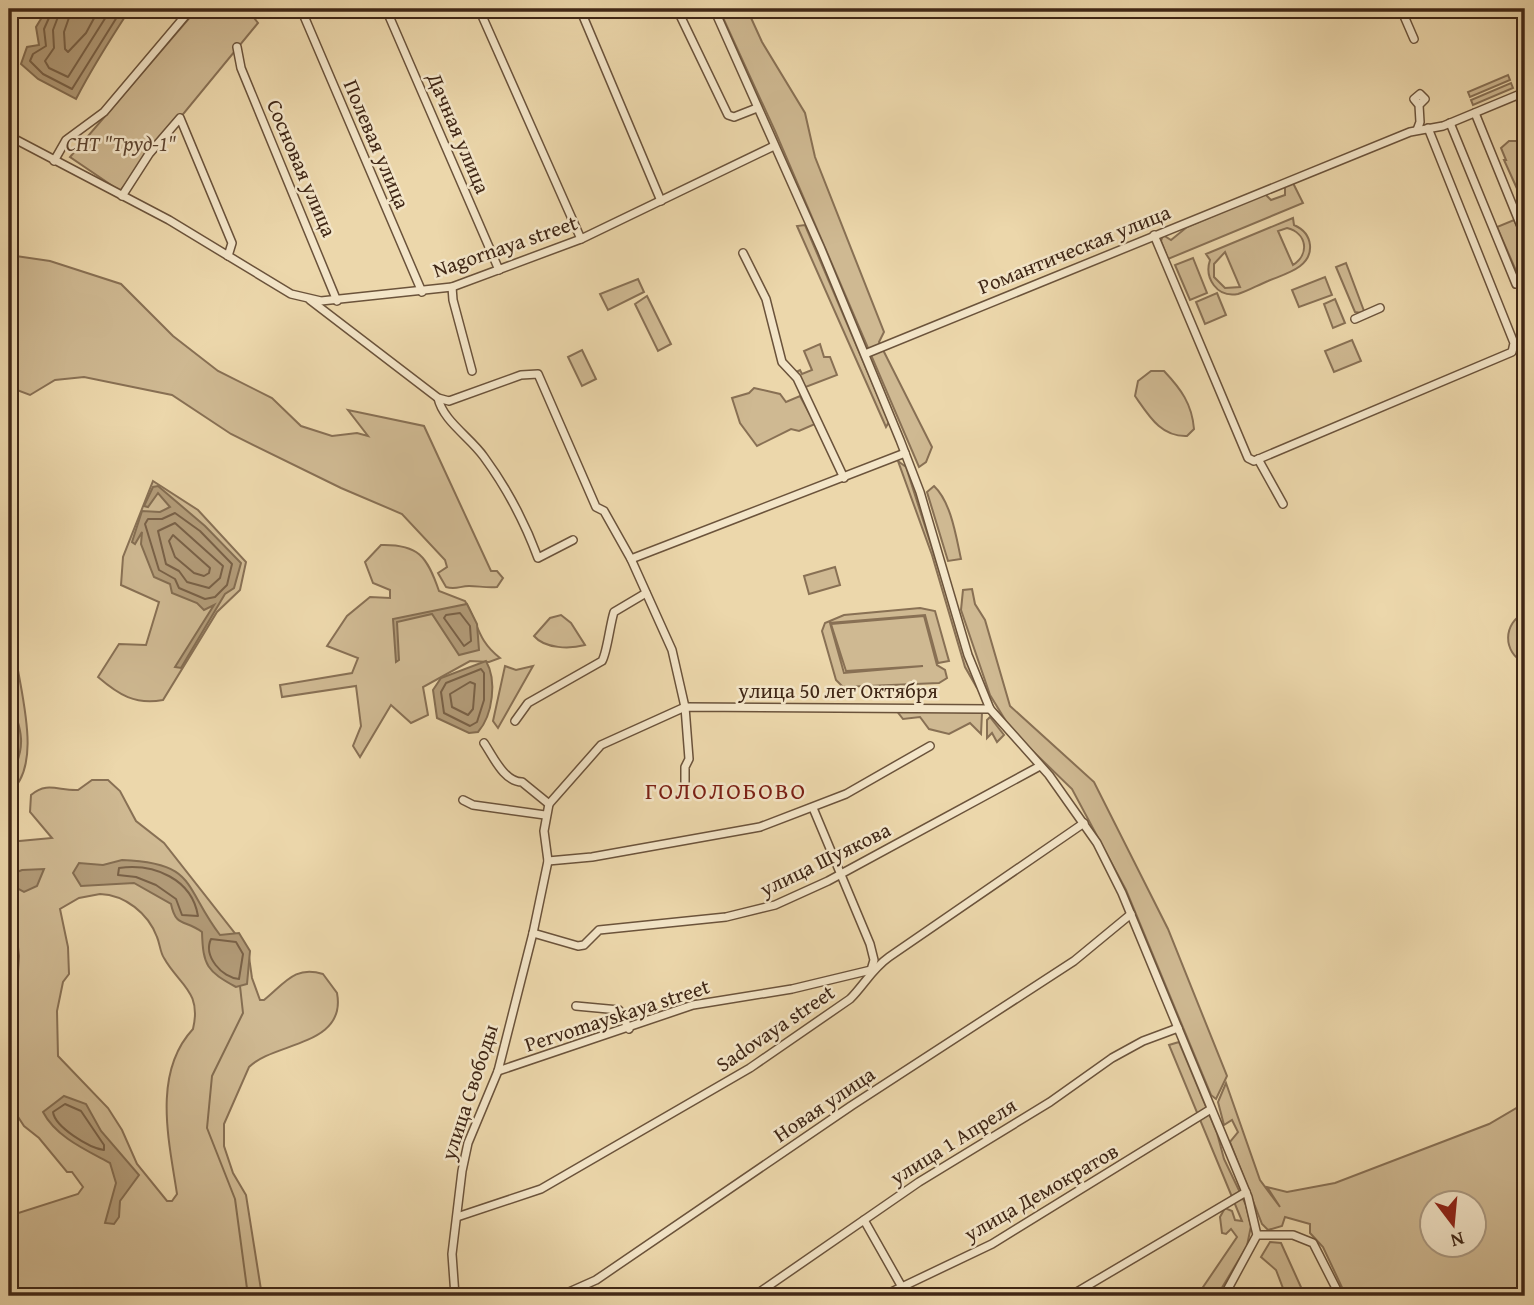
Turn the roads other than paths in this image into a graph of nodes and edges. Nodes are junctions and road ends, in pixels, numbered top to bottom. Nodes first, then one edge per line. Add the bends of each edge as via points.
1 (191, 9) edge
2 (302, 9) edge
3 (386, 9) edge
4 (478, 9) edge
5 (580, 9) edge
6 (677, 9) edge
7 (715, 9) edge
8 (1401, 9) edge
9 (1414, 39) dead end
10 (237, 47) dead end
11 (1525, 92) edge
12 (1419, 104) dead end
13 (757, 108) junction
14 (1475, 113) junction
15 (1450, 123) junction
16 (1430, 128) junction
17 (1417, 130) junction
18 (9, 136) edge
19 (774, 146) junction
20 (54, 160) junction
21 (122, 196) junction
22 (661, 201) junction
23 (1154, 235) junction
24 (1525, 236) edge
25 (581, 239) junction
26 (743, 253) dead end
27 (228, 256) junction
28 (499, 270) junction
29 (1525, 281) edge
30 (452, 287) junction
31 (422, 292) junction
32 (310, 300) junction
33 (337, 301) junction
34 (1380, 308) dead end
35 (1355, 319) dead end
36 (864, 354) junction
37 (472, 371) dead end
38 (438, 398) junction
39 (905, 453) junction
40 (1258, 459) junction
41 (844, 478) junction
42 (1283, 504) dead end
43 (573, 540) dead end
44 (631, 559) junction
45 (646, 593) junction
46 (685, 707) junction
47 (990, 709) junction
48 (515, 721) dead end
49 (484, 743) dead end
50 (930, 746) dead end
51 (1040, 766) junction
52 (685, 782) dead end
53 (463, 800) dead end
54 (549, 804) junction
55 (813, 808) junction
56 (545, 815) junction
57 (1084, 824) junction
58 (548, 861) junction
59 (841, 874) junction
60 (1130, 915) junction
61 (533, 933) junction
62 (871, 970) junction
63 (576, 1006) dead end
64 (1178, 1028) junction
65 (629, 1029) junction
66 (498, 1071) junction
67 (1211, 1109) junction
68 (1246, 1192) junction
69 (457, 1217) junction
70 (864, 1220) junction
71 (1257, 1235) junction
72 (902, 1287) junction
73 (455, 1296) edge
74 (525, 1296) edge
75 (754, 1296) edge
76 (883, 1296) edge
77 (907, 1296) edge
78 (1070, 1296) edge
79 (1225, 1296) edge
80 (1340, 1296) edge

1 - 20 street via 104,112 66,141
2 - 31 street, Полевая улица
3 - 28 street, Дачная улица
4 - 25 street
5 - 22 street
6 - 13 street via 728,115
7 - 13 street
8 - 9 street
10 - 33 street, Сосновая улица via 241,68
11 - 14 street
12 - 17 street
13 - 19 street
14 - 15 street
14 - 24 street
15 - 16 street
15 - 29 street via 1516,284
16 - 17 street, Романтическая улица
16 - 40 street via 1514,343 1512,352
17 - 23 street, Романтическая улица
18 - 20 street, Nagornaya street
19 - 22 street, Nagornaya street
19 - 36 street
20 - 21 street, Nagornaya street
21 - 27 street, Nagornaya street
21 - 27 street via 180,118 232,243
22 - 25 street, Nagornaya street
23 - 36 street, Романтическая улица
23 - 40 street via 1248,458
25 - 28 street, Nagornaya street
26 - 41 street via 766,299 782,362 797,378
27 - 32 street, Nagornaya street via 290,294
28 - 30 street, Nagornaya street
30 - 31 street, Nagornaya street
30 - 37 street
31 - 33 street, Nagornaya street
32 - 33 street, Nagornaya street
32 - 38 street
34 - 35 street
36 - 39 street
38 - 43 street via 441,410 483,455 501,483 538,558
38 - 44 street via 459,400 521,375 538,374 596,508 604,511
39 - 41 street
39 - 47 street via 968,655
40 - 42 street
41 - 44 street
44 - 45 street
45 - 46 street via 672,650
45 - 48 street via 614,612 601,661 528,703
46 - 47 street, улица 50 лет Октября
46 - 52 street via 689,759
46 - 54 street, улица 50 лет Октября via 601,745
47 - 51 street
49 - 54 street via 508,776
50 - 55 street
51 - 57 street
51 - 59 street, улица Шуякова
53 - 56 street
54 - 56 street, улица 50 лет Октября
55 - 58 street via 760,827
55 - 59 street
56 - 58 street, улица 50 лет Октября
57 - 60 street
57 - 62 street, Sadovaya street
58 - 61 street, улица Свободы
59 - 61 street, улица Шуякова via 761,910 599,930 584,945
59 - 62 street via 870,944
60 - 64 street
60 - 74 street, Новая улица via 1074,961 605,1274 569,1292
61 - 66 street, улица Свободы
62 - 65 street, Pervomayskaya street via 792,989 717,999
62 - 69 street, Sadovaya street via 850,999 750,1068 541,1189
63 - 65 street via 619,1010
64 - 67 street
64 - 70 street, улица 1 Апреля via 1112,1058
65 - 66 street, Pervomayskaya street
66 - 69 street, улица Свободы via 468,1143
67 - 68 street
67 - 72 street, улица Демократов via 992,1244
68 - 71 street
68 - 78 street
69 - 73 street, улица Свободы via 452,1254
70 - 72 street
70 - 75 street, улица 1 Апреля
71 - 79 street
71 - 80 street via 1309,1240
72 - 76 street, улица Демократов
72 - 77 street

